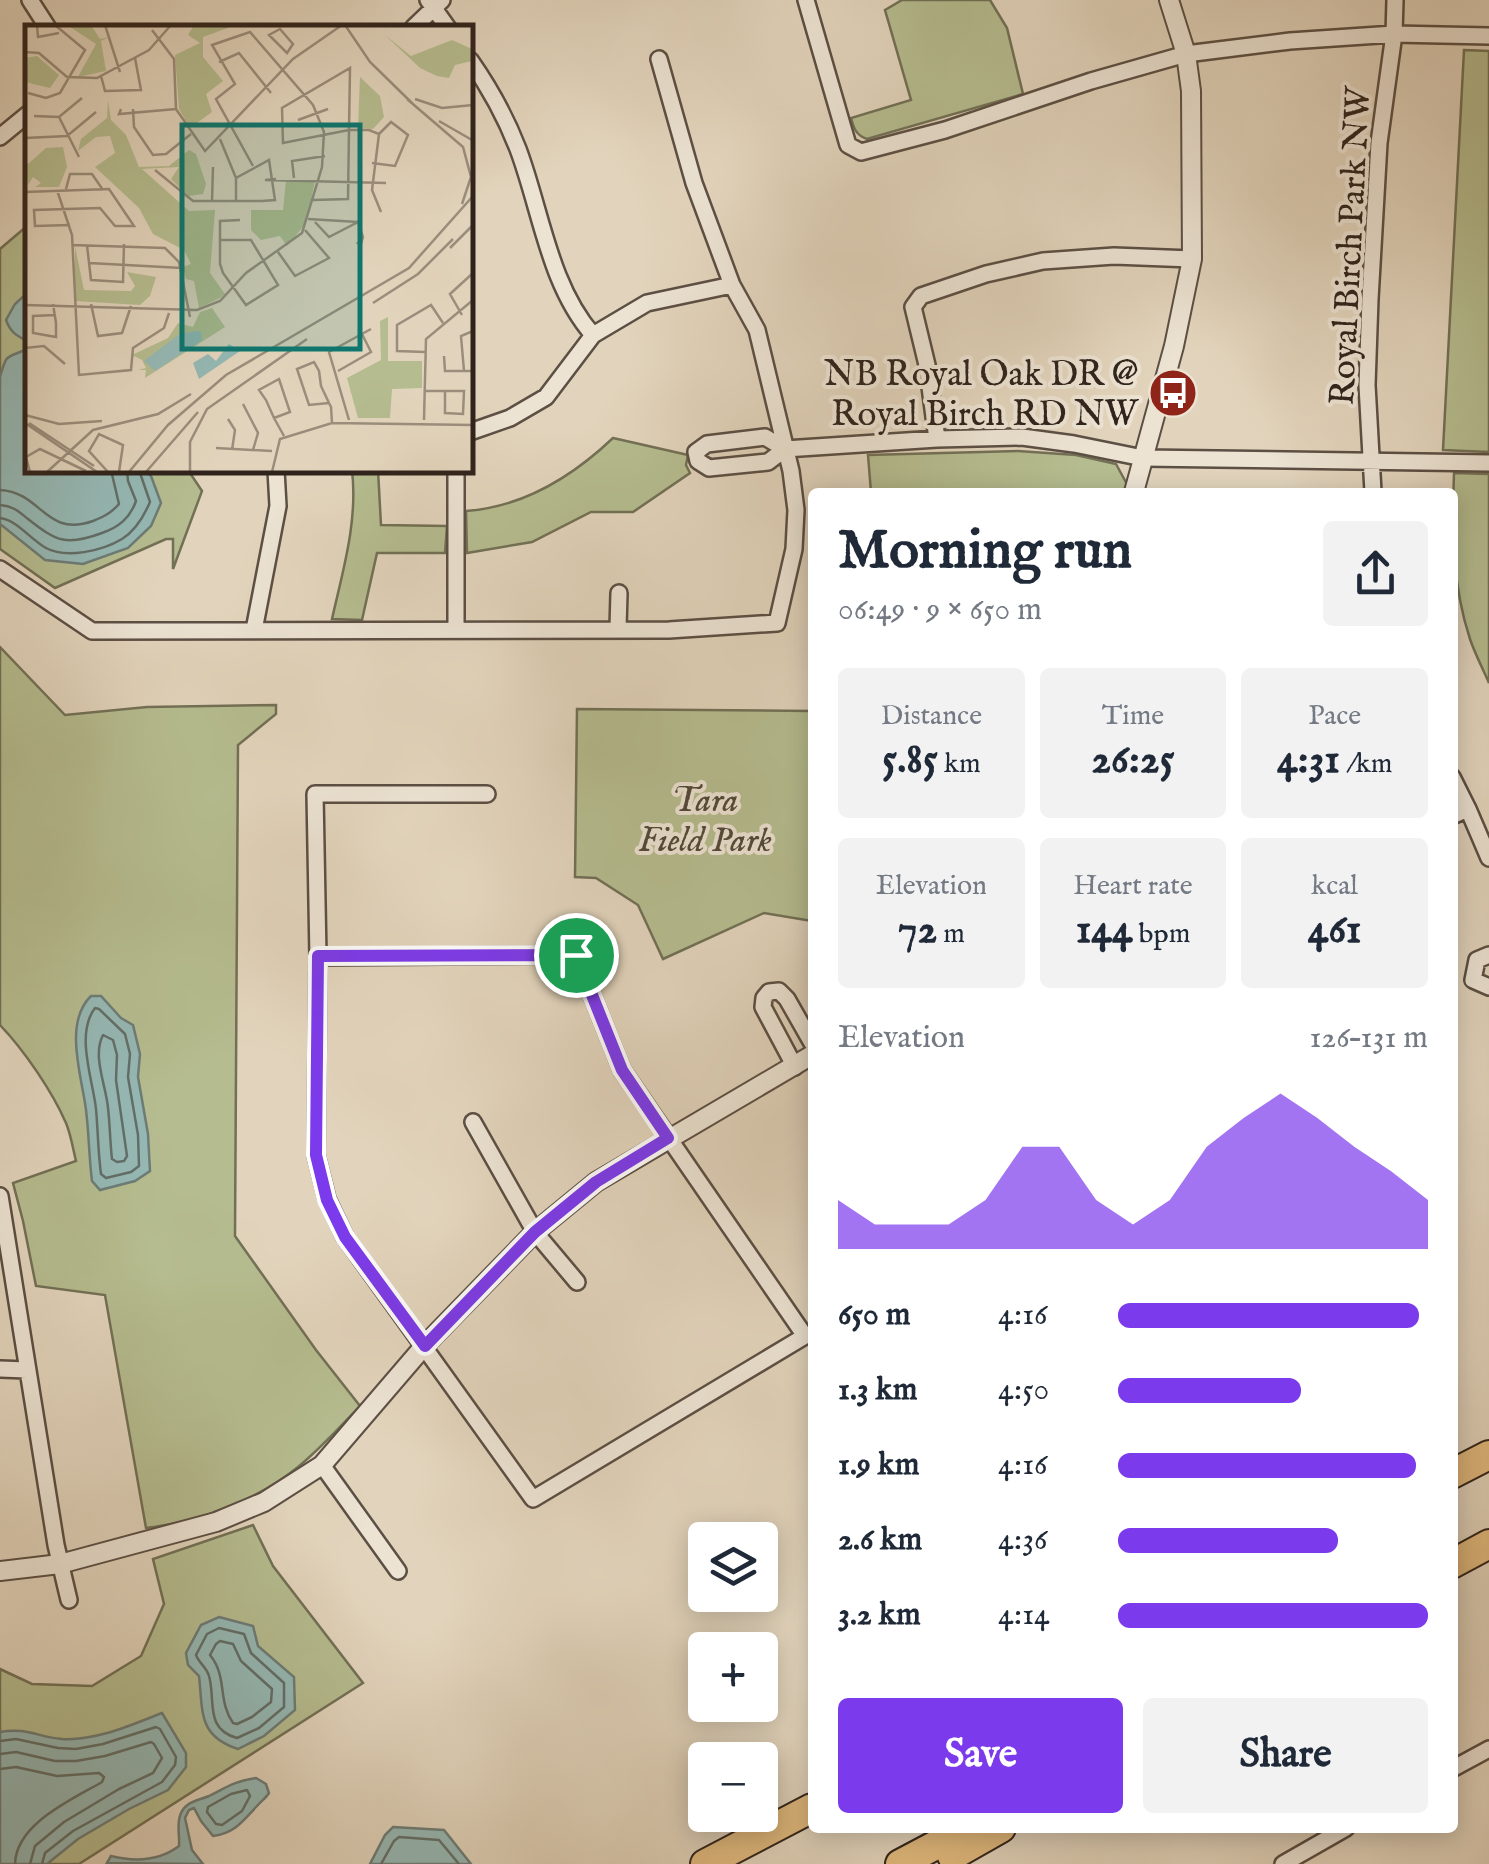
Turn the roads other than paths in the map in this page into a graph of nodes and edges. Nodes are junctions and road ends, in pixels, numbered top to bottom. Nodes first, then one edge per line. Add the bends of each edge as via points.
1 (30, 0) edge
2 (806, 0) edge
3 (1169, 0) edge
4 (1395, 0) edge
5 (435, 3) edge
6 (46, 25) edge
7 (416, 25) edge
8 (1394, 34) junction
9 (1489, 36) edge
10 (1186, 54) junction
11 (659, 59) dead end
12 (472, 63) edge
13 (25, 116) edge
14 (0, 137) edge
15 (1192, 259) junction
16 (732, 285) junction
17 (593, 335) junction
18 (472, 431) edge
19 (937, 438) junction
20 (786, 449) junction
21 (1143, 458) junction
22 (1372, 462) junction
23 (1489, 464) edge
24 (276, 472) edge
25 (456, 472) edge
26 (1135, 488) edge
27 (1373, 488) edge
28 (0, 569) edge
29 (619, 592) dead end
30 (456, 628) junction
31 (618, 628) junction
32 (254, 630) junction
33 (487, 794) dead end
34 (1460, 812) edge
35 (1489, 858) edge
36 (318, 956) junction
37 (1489, 956) edge
38 (1489, 988) edge
39 (807, 1060) edge
40 (474, 1122) dead end
41 (668, 1138) junction
42 (0, 1196) edge
43 (535, 1232) junction
44 (577, 1282) dead end
45 (425, 1346) junction
46 (0, 1369) edge
47 (27, 1370) junction
48 (1489, 1454) edge
49 (322, 1464) junction
50 (1458, 1471) edge
51 (1489, 1544) edge
52 (1458, 1561) edge
53 (60, 1564) junction
54 (0, 1571) edge
55 (398, 1571) dead end
56 (68, 1600) dead end
57 (1489, 1749) edge
58 (1458, 1766) edge
59 (808, 1810) edge
60 (808, 1827) edge
61 (959, 1833) edge
62 (992, 1833) edge
63 (1337, 1833) edge
64 (704, 1864) edge
65 (740, 1864) edge
66 (900, 1864) edge
67 (938, 1864) edge
68 (1282, 1864) edge

1 - 6 street
2 - 10 street via 848,145 861,152
3 - 10 street
4 - 8 street, Royal Birch Park NW
5 - 7 street
8 - 9 street
8 - 10 street
8 - 22 street, Royal Birch Park NW via 1371,280
10 - 15 street
11 - 16 street
12 - 17 street via 517,146 575,315
13 - 14 street
15 - 19 street via 1043,261 921,296 913,307
15 - 21 street
16 - 17 street via 647,303
16 - 20 street via 757,330
17 - 18 street via 546,397
19 - 20 street
19 - 21 street via 1022,438
20 - 20 street via 766,438 706,444 696,452 708,468 768,462
20 - 31 street via 796,510 794,548 776,623
21 - 22 street
21 - 26 street
22 - 23 street
22 - 27 street, Royal Birch Park NW
24 - 32 street via 278,506
25 - 30 street
28 - 32 street via 92,631
29 - 31 street
30 - 31 street
30 - 32 street
33 - 36 street via 315,794
34 - 35 street
36 - 41 street via 576,955 622,1070
36 - 45 street via 316,1155 327,1200 345,1237
37 - 38 street via 1477,960 1473,980
39 - 41 street
40 - 43 street
41 - 43 street via 596,1182
41 - 45 street via 805,1336 533,1499
42 - 47 street
43 - 44 street
43 - 45 street
45 - 49 street
46 - 47 street
47 - 53 street
48 - 50 highway
49 - 53 street via 264,1502 216,1522
49 - 55 street
51 - 52 highway
53 - 54 street
53 - 56 street
57 - 58 street
59 - 64 highway
60 - 65 highway
61 - 66 highway
62 - 67 highway
63 - 68 street

